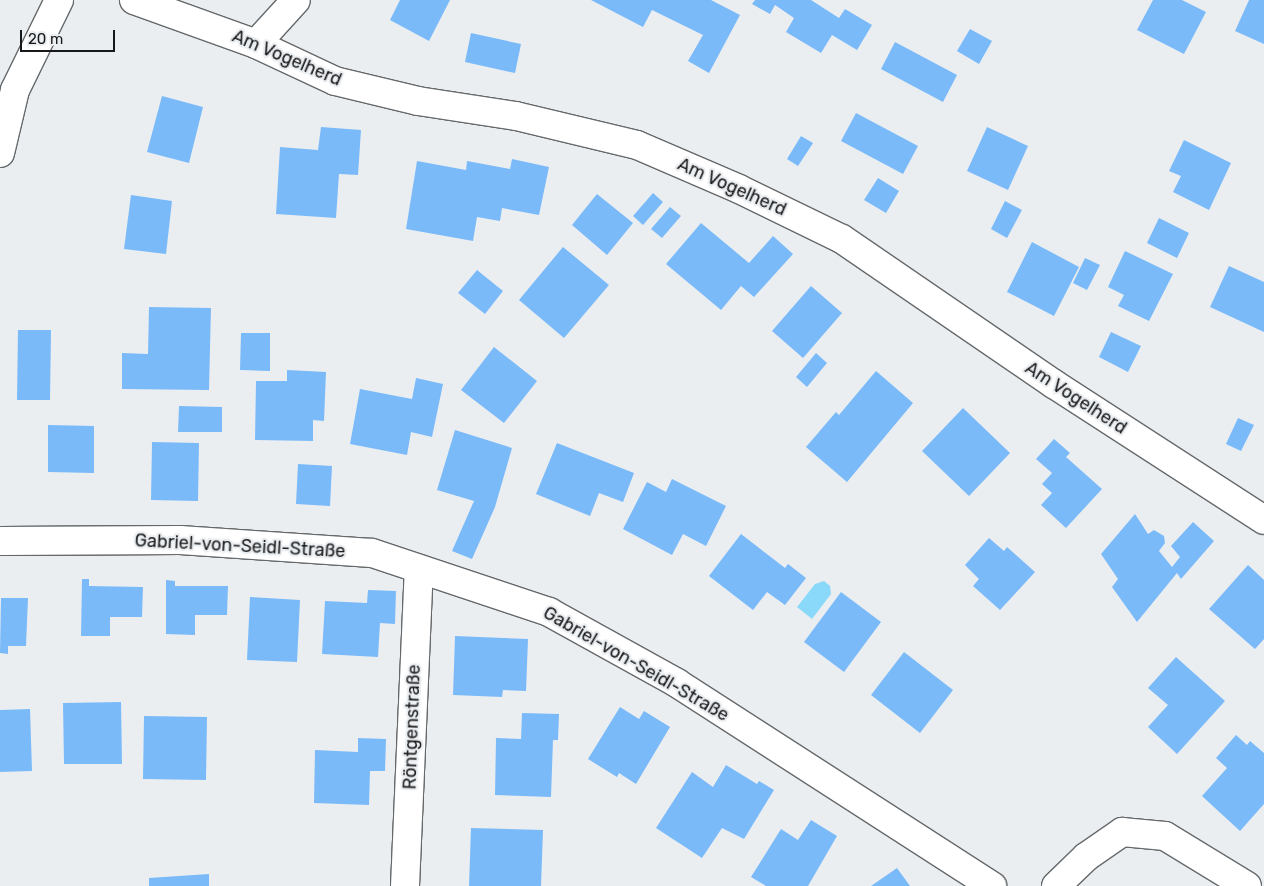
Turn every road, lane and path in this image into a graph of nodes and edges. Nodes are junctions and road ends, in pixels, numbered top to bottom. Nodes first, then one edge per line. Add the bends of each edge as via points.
1 (59, 0) edge
2 (134, 0) edge
3 (296, 0) edge
4 (256, 44) junction
5 (0, 152) edge
6 (1264, 520) edge
7 (0, 541) edge
8 (419, 569) junction
9 (405, 886) edge
10 (992, 886) edge
11 (1056, 886) edge
12 (1247, 886) edge

1 - 5 street via 15,90
2 - 4 street, Am Vogelherd
3 - 4 street
4 - 6 street, Am Vogelherd via 335,81 418,101 516,116 637,145 739,189 842,239 1054,384
7 - 8 street, Gabriel-von-Seidl-Straße via 180,540 372,553
8 - 9 street, Röntgenstraße
8 - 10 street, Gabriel-von-Seidl-Straße via 549,612 677,683
11 - 12 street via 1086,857 1122,832 1165,836

